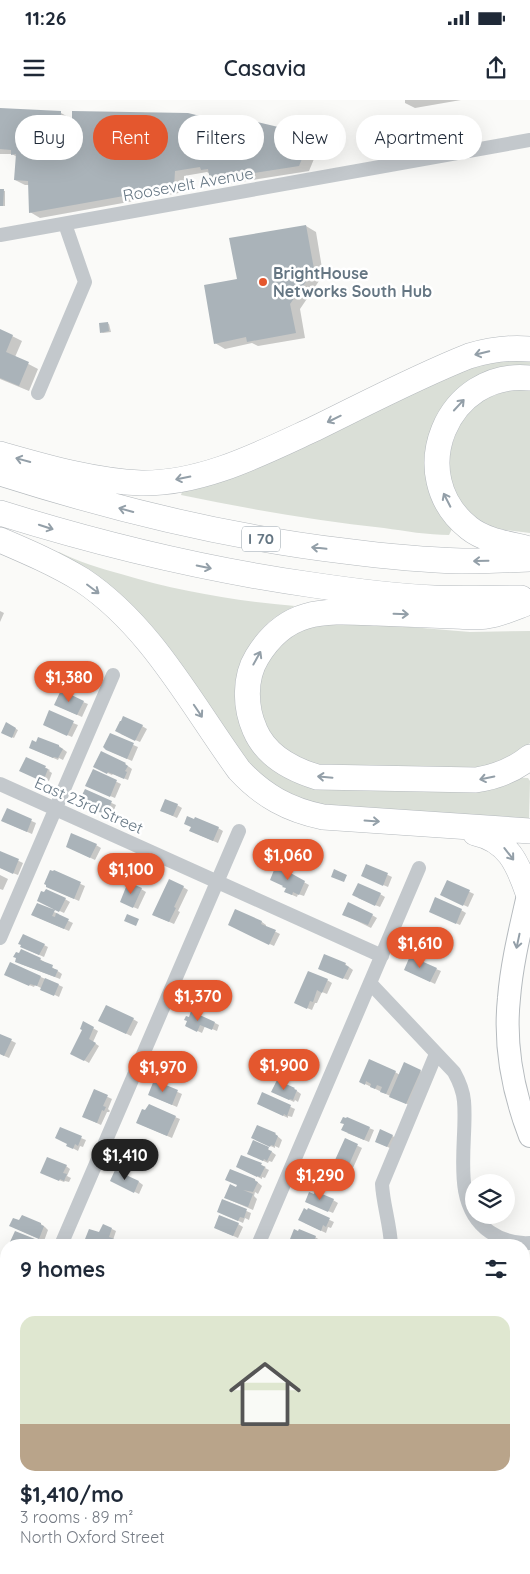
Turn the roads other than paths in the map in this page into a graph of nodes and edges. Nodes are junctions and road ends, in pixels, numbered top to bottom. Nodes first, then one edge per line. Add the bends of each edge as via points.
1 (530, 140) edge
2 (65, 224) junction
3 (0, 235) edge
4 (530, 349) edge
5 (530, 378) edge
6 (38, 394) dead end
7 (0, 454) edge
8 (0, 473) edge
9 (0, 513) edge
10 (0, 540) edge
11 (530, 549) edge
12 (530, 560) edge
13 (530, 598) edge
14 (530, 602) edge
15 (113, 675) dead end
16 (530, 757) edge
17 (0, 784) edge
18 (56, 809) junction
19 (451, 826) junction
20 (239, 831) dead end
21 (530, 831) edge
22 (419, 868) dead end
23 (218, 881) junction
24 (529, 889) edge
25 (0, 938) edge
26 (382, 956) junction
27 (370, 983) junction
28 (436, 1054) junction
29 (530, 1136) edge
30 (65, 1239) edge
31 (261, 1239) edge
32 (390, 1239) edge
33 (506, 1239) edge

1 - 2 street, Roosevelt Avenue
2 - 3 street, Roosevelt Avenue
2 - 6 street via 85,282
4 -> 7 highway via 497,350 469,356 274,448 188,478 163,482 108,480
11 -> 5 highway via 483,536 470,529 449,505 437,469 441,437 459,404 495,381
12 -> 8 highway, I 70 via 433,560 313,548 137,513
9 -> 13 highway, I 70 via 114,546 260,578 417,596
10 -> 19 highway via 76,577 124,615 162,659 239,770 264,794 295,810 323,817
16 -> 14 highway via 497,776 476,780 317,777 290,767 272,753 252,724 248,701 249,676 261,652 274,634 306,616 332,611 486,616
15 - 18 street
17 - 18 street, East 23rd Street
18 - 23 street, East 23rd Street
18 - 25 street
19 - 21 highway
19 -> 24 highway via 489,837 504,847
20 - 23 street
22 - 26 street
23 - 26 street, East 23rd Street
23 - 30 street
24 -> 29 main road via 511,981 508,1030 515,1091
26 - 27 street
27 - 28 street
27 - 31 street
28 - 32 street via 382,1184
28 - 33 street via 454,1072 464,1098 464,1187 470,1208 478,1222

